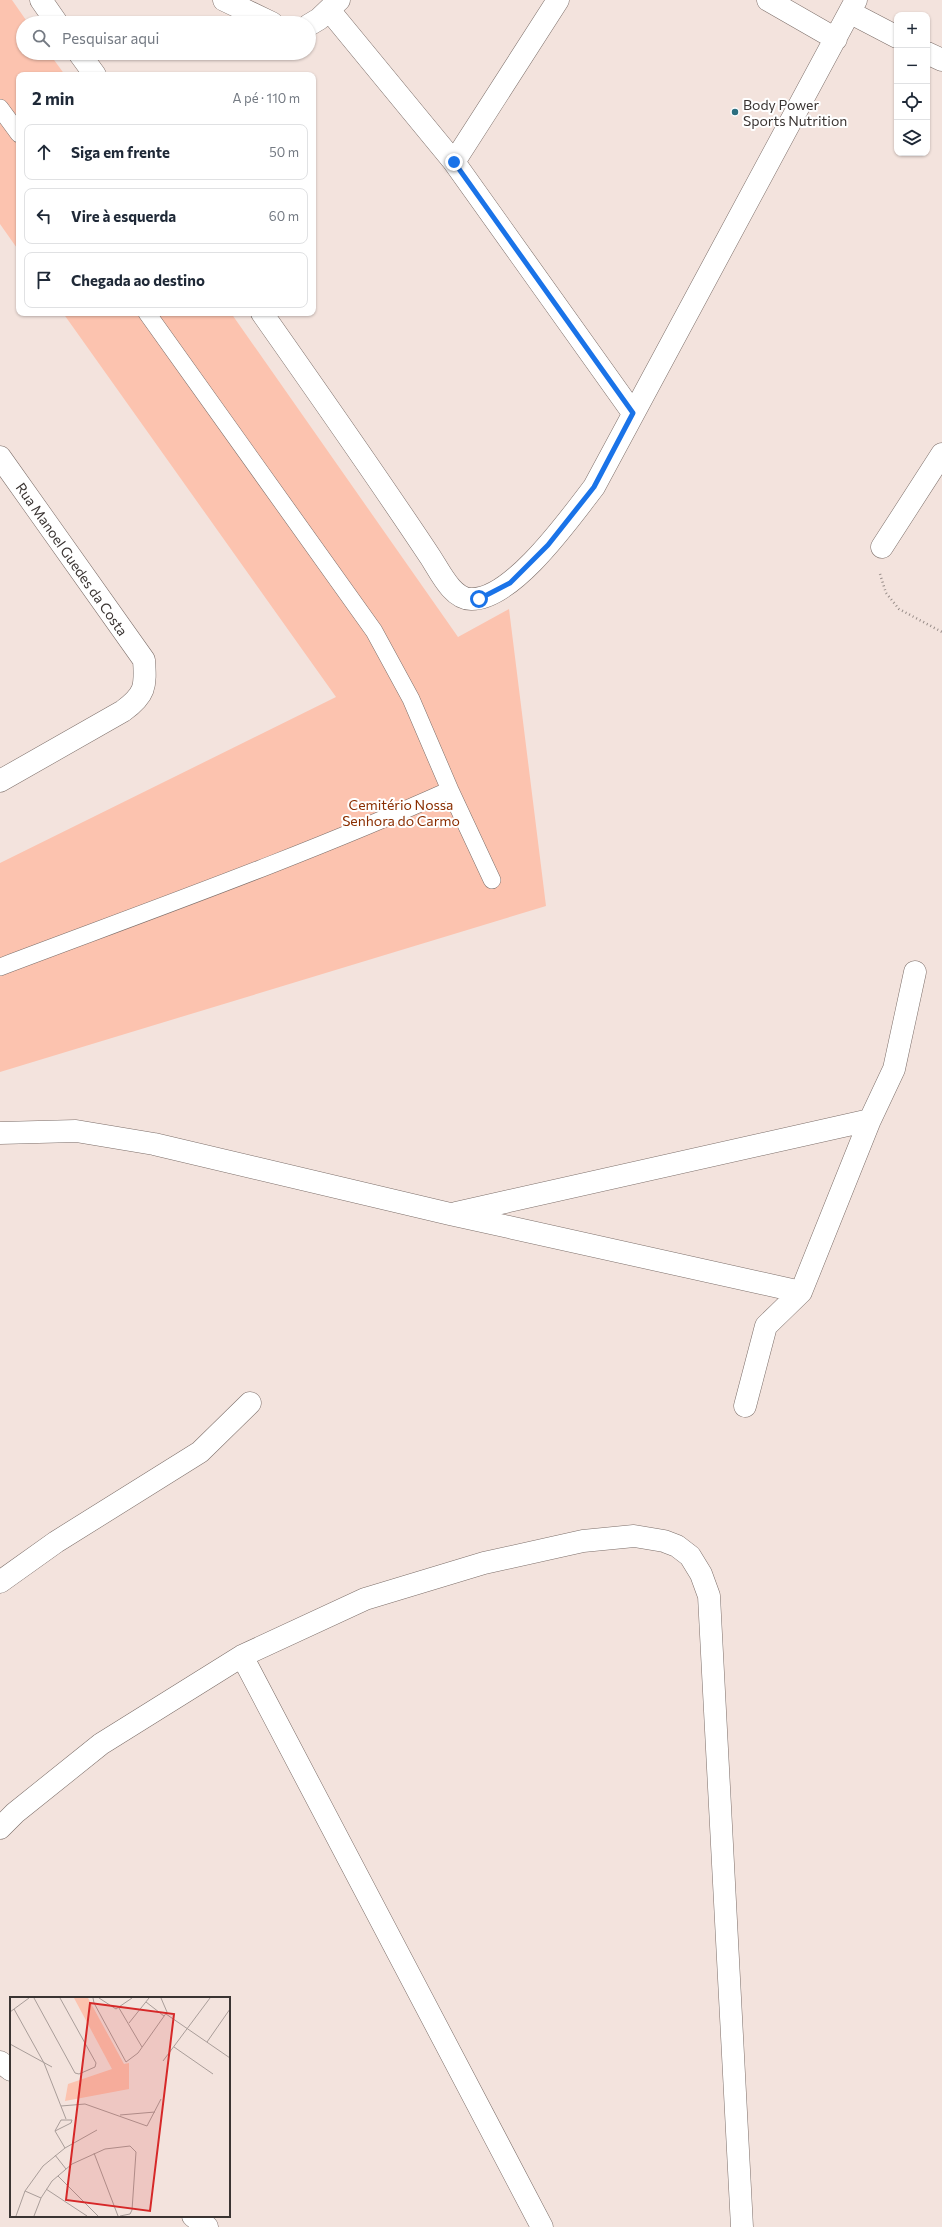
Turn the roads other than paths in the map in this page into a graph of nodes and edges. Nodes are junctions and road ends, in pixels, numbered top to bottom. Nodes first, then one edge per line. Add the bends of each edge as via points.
1 (41, 0) edge
2 (224, 0) edge
3 (558, 0) edge
4 (768, 0) edge
5 (334, 5) edge
6 (853, 7) edge
7 (52, 16) edge
8 (257, 16) edge
9 (316, 19) edge
10 (894, 35) edge
11 (836, 39) junction
12 (930, 54) edge
13 (84, 60) edge
14 (942, 60) edge
15 (93, 72) edge
16 (0, 108) edge
17 (16, 130) edge
18 (454, 162) junction
19 (149, 316) edge
20 (264, 316) edge
21 (633, 413) junction
22 (942, 454) edge
23 (0, 458) edge
24 (882, 547) road end
25 (0, 781) edge
26 (450, 790) junction
27 (492, 880) dead end
28 (0, 967) edge
29 (915, 972) dead end
30 (870, 1120) junction
31 (0, 1133) edge
32 (450, 1214) junction
33 (801, 1292) junction
34 (250, 1403) dead end
35 (745, 1406) dead end
36 (0, 1582) edge
37 (242, 1656) junction
38 (0, 1828) edge
39 (0, 2062) edge
40 (10, 2069) edge
41 (194, 2217) edge
42 (206, 2227) edge
43 (542, 2227) edge
44 (742, 2227) edge

1 - 7 street
2 - 8 street
3 - 18 street
4 - 11 street
5 - 9 street
5 - 18 street
6 - 10 street
6 - 11 street
11 - 21 street
12 - 14 street
13 - 15 street
16 - 17 lane
18 - 21 street
19 - 26 lane via 374,631 411,699
20 - 21 street via 378,477 443,577 464,599 479,599 510,583 548,545 594,487
22 - 24 street
23 - 25 street, Rua Manoel Guedes da Costa via 144,660 145,675 138,700 123,711
26 - 27 lane
26 - 28 lane via 383,820 219,885
29 - 30 street via 894,1069
30 - 32 street
30 - 33 street
31 - 32 street via 76,1131 154,1144
32 - 33 street
33 - 35 street via 766,1326
34 - 36 street via 200,1452 56,1542
37 - 38 street via 101,1744
37 - 43 street
37 - 44 street via 365,1599 499,1560 583,1541 634,1536 664,1541 677,1546 690,1556 701,1574 709,1596
39 - 40 street
41 - 42 street

